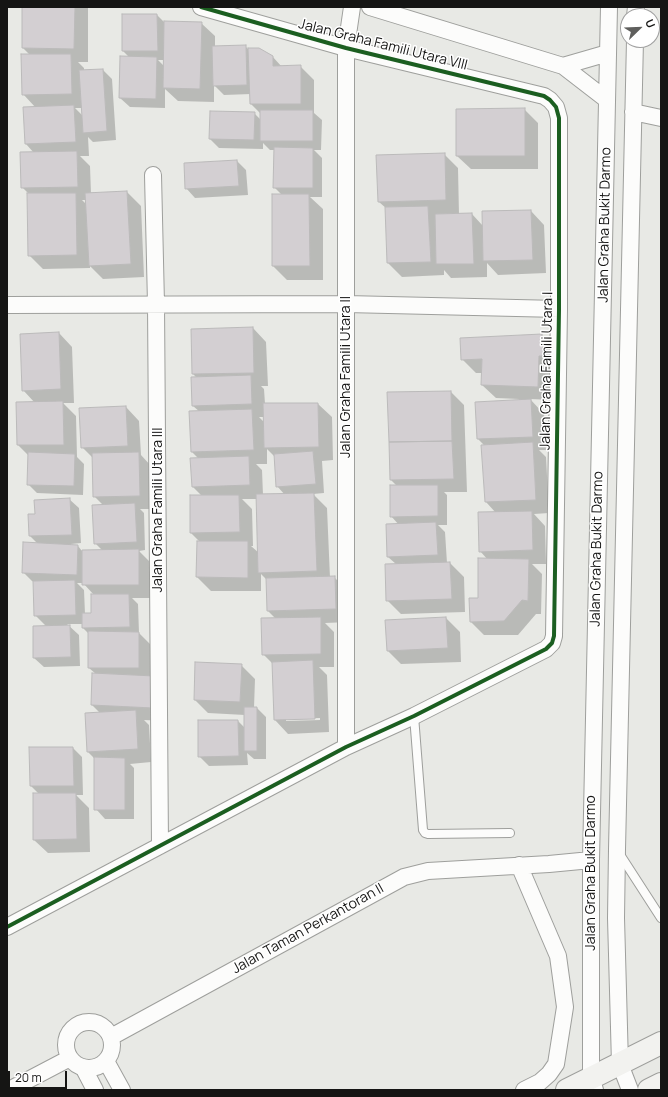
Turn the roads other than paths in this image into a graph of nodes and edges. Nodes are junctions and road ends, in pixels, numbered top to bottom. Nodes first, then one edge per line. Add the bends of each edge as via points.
1 (201, 7) edge
2 (352, 7) edge
3 (373, 7) edge
4 (609, 7) edge
5 (346, 48) junction
6 (635, 48) edge
7 (608, 53) junction
8 (563, 66) junction
9 (607, 100) junction
10 (556, 107) joint
11 (633, 112) junction
12 (661, 118) edge
13 (153, 175) dead end
14 (156, 304) junction
15 (346, 304) junction
16 (7, 305) edge
17 (559, 309) junction
18 (414, 716) junction
19 (346, 747) junction
20 (510, 833) dead end
21 (160, 846) junction
22 (616, 849) junction
23 (591, 860) junction
24 (519, 865) junction
25 (661, 918) edge
26 (7, 927) edge
27 (617, 969) junction
28 (591, 970) junction
29 (111, 1037) junction
30 (661, 1043) edge
31 (106, 1061) junction
32 (76, 1063) junction
33 (620, 1064) junction
34 (593, 1084) edge
35 (661, 1084) edge
36 (9, 1090) edge
37 (95, 1090) edge
38 (122, 1090) edge
39 (524, 1090) edge
40 (567, 1090) edge
41 (630, 1090) edge
42 (649, 1090) edge

1 - 5 street, Jalan Graha Famili Utara VIII
2 - 5 street, Jalan Graha Famili Utara II
3 - 8 street
4 - 7 street, Jalan Graha Bukit Darmo
5 - 10 street, Jalan Graha Famili Utara VIII via 544,96
5 - 15 street, Jalan Graha Famili Utara II
6 - 11 street, Jalan Graha Bukit Darmo
7 - 8 street
7 - 9 street, Jalan Graha Bukit Darmo
8 - 9 street
9 - 23 street, Jalan Graha Bukit Darmo
10 - 17 street, Jalan Graha Famili Utara I via 559,118
11 - 12 street
11 - 22 street, Jalan Graha Bukit Darmo
13 - 14 street, Jalan Graha Famili Utara III
14 - 15 street
14 - 16 street
14 - 21 street, Jalan Graha Famili Utara III
15 - 17 street
15 - 19 street, Jalan Graha Famili Utara II
17 - 18 street, Jalan Graha Famili Utara I via 552,643 546,649
18 - 19 street
18 - 20 lane via 425,833
19 - 21 street
21 - 26 street
22 - 25 lane
22 - 27 street, Jalan Graha Bukit Darmo
23 - 24 street, Jalan Taman Perkantoran II
23 - 28 street, Jalan Graha Bukit Darmo
24 - 29 street, Jalan Taman Perkantoran II via 428,871 404,877
24 - 39 street via 558,956 565,1007 556,1064 540,1082
27 - 28 street
27 - 33 street, Jalan Graha Bukit Darmo
28 - 34 street, Jalan Graha Bukit Darmo
29 - 31 street via 113,1045
29 - 32 street via 106,1028 98,1022 78,1023 70,1030 66,1039 66,1049
30 - 33 street
31 - 32 street via 95,1067
31 - 38 street
32 - 36 street
32 - 37 street
33 - 34 street
33 - 41 street, Jalan Graha Bukit Darmo
34 - 40 street
35 - 42 street

